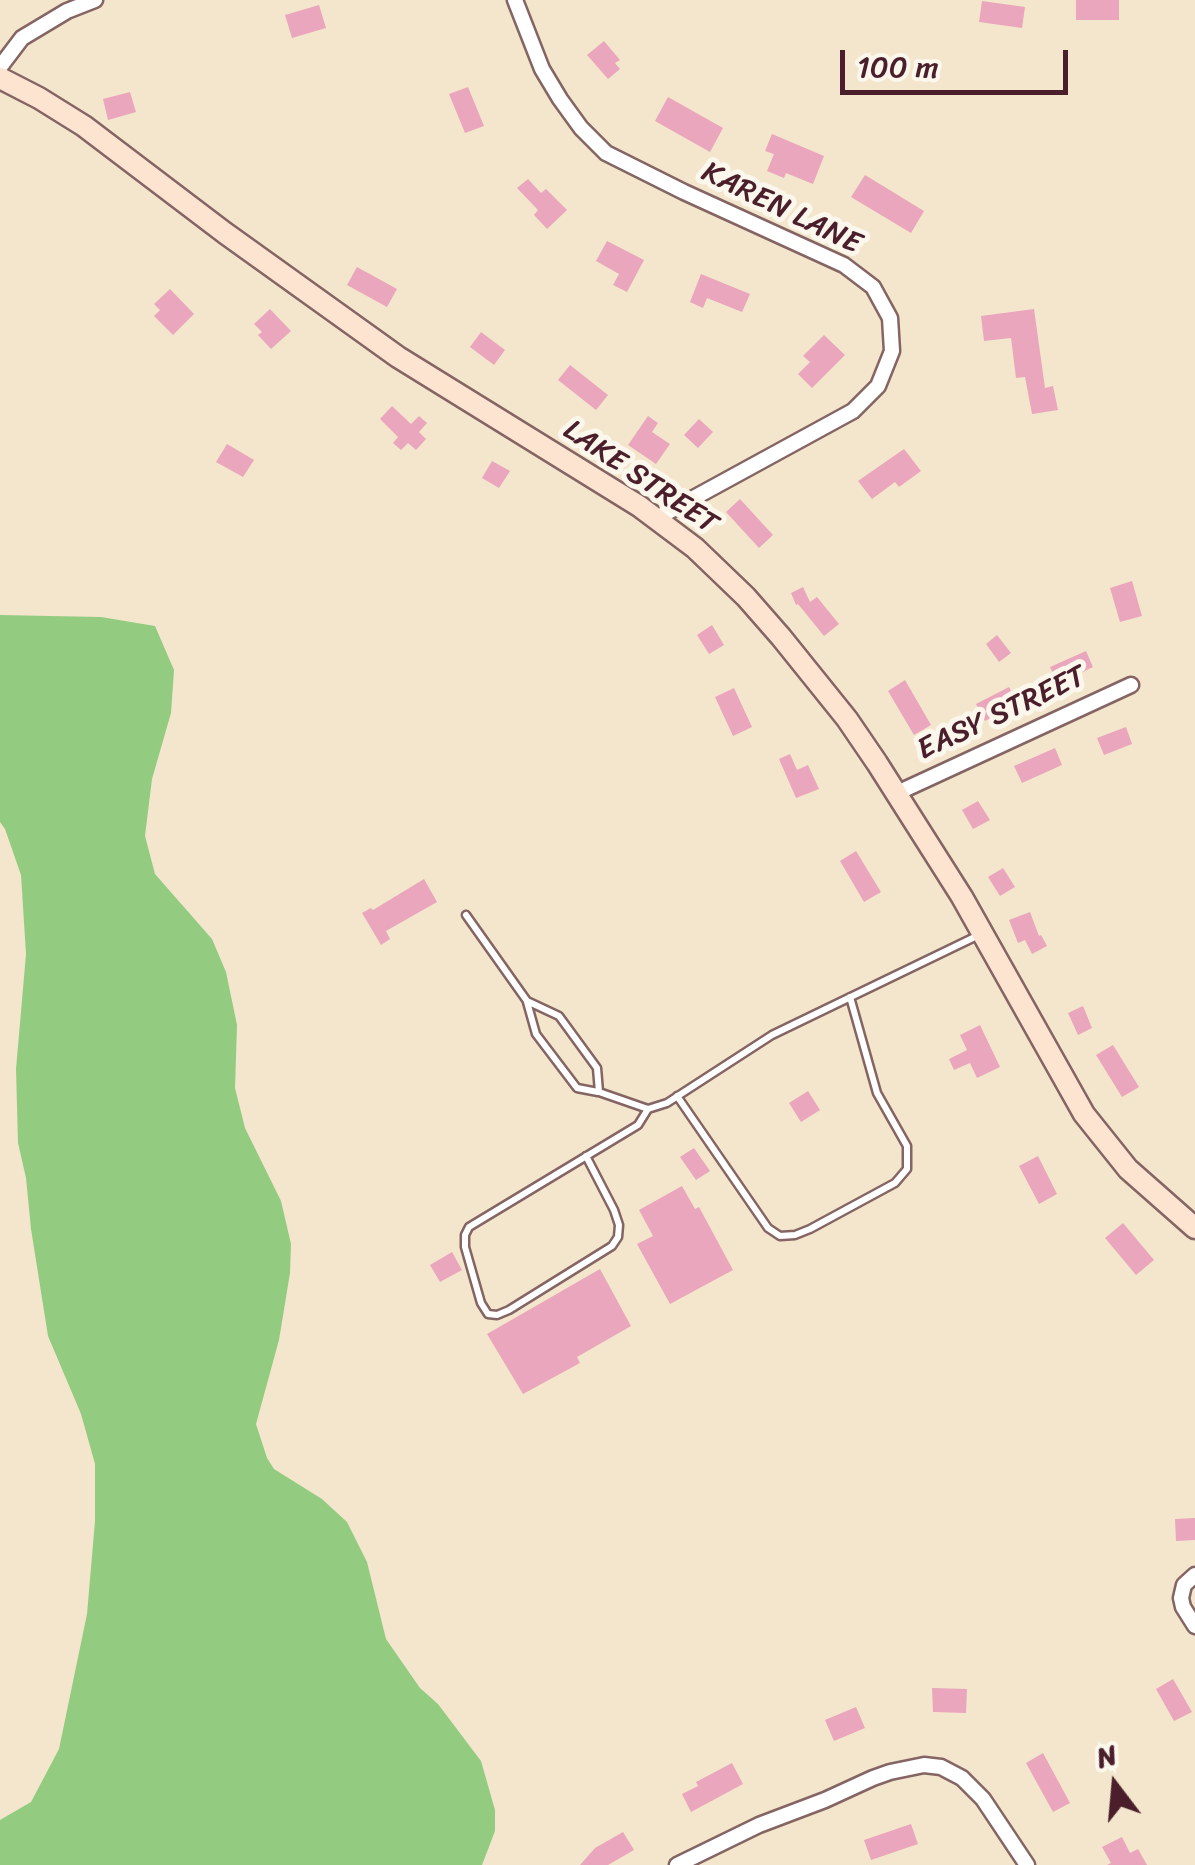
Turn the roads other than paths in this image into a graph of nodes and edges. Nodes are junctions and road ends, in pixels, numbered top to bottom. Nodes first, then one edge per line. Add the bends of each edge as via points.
1 (95, 0) edge
2 (515, 0) edge
3 (0, 67) edge
4 (0, 78) edge
5 (657, 518) junction
6 (1131, 685) dead end
7 (897, 792) junction
8 (466, 915) dead end
9 (982, 934) junction
10 (850, 997) junction
11 (526, 1001) junction
12 (598, 1092) junction
13 (678, 1096) junction
14 (648, 1109) junction
15 (586, 1156) junction
16 (1195, 1228) edge
17 (1195, 1575) edge
18 (1195, 1626) edge
19 (678, 1865) edge
20 (1027, 1865) edge

1 - 3 street via 22,38
2 - 5 street, KAREN LANE via 542,69 606,153 844,265 872,287 890,318 892,351 878,386 853,411
4 - 5 street, LAKE STREET via 84,126 398,356
5 - 7 street, LAKE STREET via 746,597
6 - 7 street, EASY STREET
7 - 9 street, LAKE STREET
8 - 11 lane
9 - 10 lane
9 - 16 street, LAKE STREET via 1084,1114 1128,1169
10 - 13 lane via 772,1035
10 - 13 lane via 878,1093 906,1146 907,1169 894,1183 810,1229 780,1236
11 - 12 lane via 536,1034 577,1088
11 - 12 lane via 559,1016 598,1068
12 - 14 lane
13 - 14 lane
14 - 15 lane via 638,1125
15 - 15 lane via 464,1235 488,1314 509,1310 618,1237 614,1210
17 - 18 street via 1180,1598
19 - 20 street via 873,1778 924,1765 962,1778

